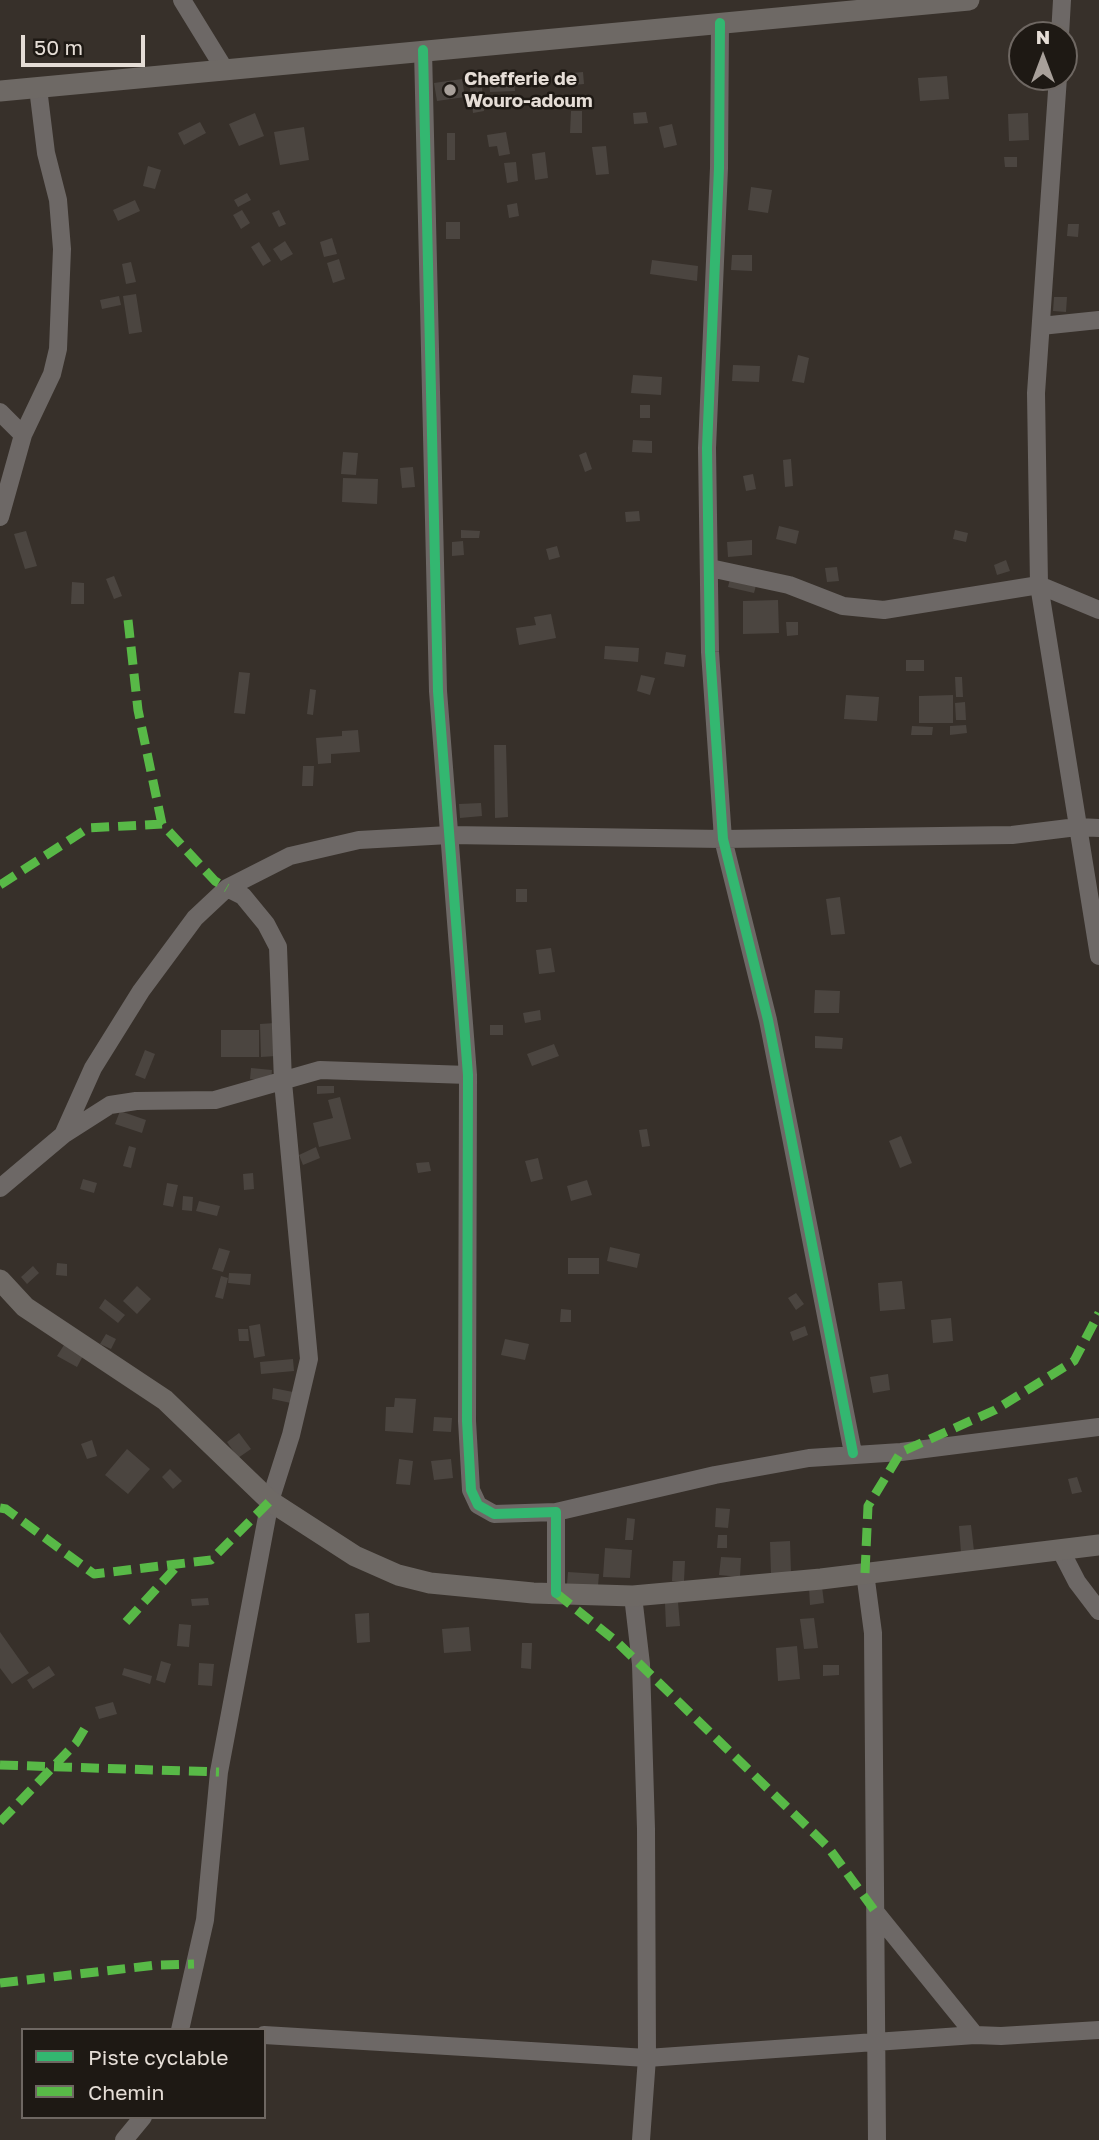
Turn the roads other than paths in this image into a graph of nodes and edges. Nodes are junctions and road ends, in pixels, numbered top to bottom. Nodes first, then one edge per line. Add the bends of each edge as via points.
1 (182, 0) edge
2 (969, 0) edge
3 (1062, 0) edge
4 (843, 6) edge
5 (1061, 21) edge
6 (720, 23) junction
7 (423, 50) junction
8 (225, 70) junction
9 (38, 88) junction
10 (0, 91) edge
11 (1057, 91) edge
12 (1099, 320) edge
13 (1041, 326) junction
14 (0, 412) edge
15 (23, 435) junction
16 (0, 517) edge
17 (710, 568) junction
18 (1039, 585) junction
19 (1099, 610) edge
20 (1077, 827) junction
21 (1099, 828) edge
22 (449, 835) junction
23 (723, 839) junction
24 (227, 887) junction
25 (1099, 956) edge
26 (468, 1074) junction
27 (283, 1083) junction
28 (63, 1135) junction
29 (0, 1188) edge
30 (0, 1280) edge
31 (1099, 1427) edge
32 (853, 1453) junction
33 (270, 1501) junction
34 (556, 1512) junction
35 (1099, 1545) edge
36 (1060, 1552) junction
37 (865, 1573) junction
38 (556, 1593) junction
39 (633, 1595) junction
40 (1099, 1611) edge
41 (877, 1914) junction
42 (180, 2028) edge
43 (1099, 2030) edge
44 (266, 2035) edge
45 (975, 2035) junction
46 (876, 2042) junction
47 (647, 2058) junction
48 (142, 2119) edge
49 (124, 2140) edge
50 (640, 2140) edge
51 (877, 2140) edge

1 - 8 street
2 - 4 main road
3 - 5 street
4 - 6 main road
6 - 7 main road
6 - 17 street via 707,448
7 - 8 main road
7 - 22 street via 438,691
8 - 9 main road
9 - 10 main road
9 - 15 street via 62,249 58,349 52,374
11 - 13 street
12 - 13 street
13 - 18 street via 1036,393
14 - 15 street
15 - 16 street
17 - 18 street via 789,584 843,606 884,610
17 - 23 street via 710,652
18 - 19 street
18 - 20 street
20 - 21 street
20 - 23 street via 1012,835
20 - 25 street
22 - 23 street
22 - 24 street via 359,840 302,854
22 - 26 street
23 - 32 street via 768,1020
24 - 27 street via 243,896 278,947
24 - 28 street via 195,918 141,991 93,1068
26 - 27 street via 347,1068 320,1070
26 - 34 street via 467,1421 471,1490 478,1505 494,1514
27 - 28 street via 215,1100 110,1105
27 - 33 street via 309,1359
28 - 29 street
30 - 33 main road via 25,1307 165,1400
31 - 32 street via 901,1452
32 - 34 street via 728,1473
33 - 38 main road via 355,1556 398,1575 430,1583
33 - 42 street via 219,1772 205,1920
34 - 38 street
35 - 36 main road
36 - 37 main road
36 - 40 street
37 - 39 main road
37 - 41 street via 873,1633
38 - 39 main road
39 - 47 street via 641,1664
41 - 45 street
41 - 46 street
43 - 45 street
44 - 47 street
45 - 46 street
46 - 47 street
46 - 51 street
47 - 50 street
48 - 49 street

